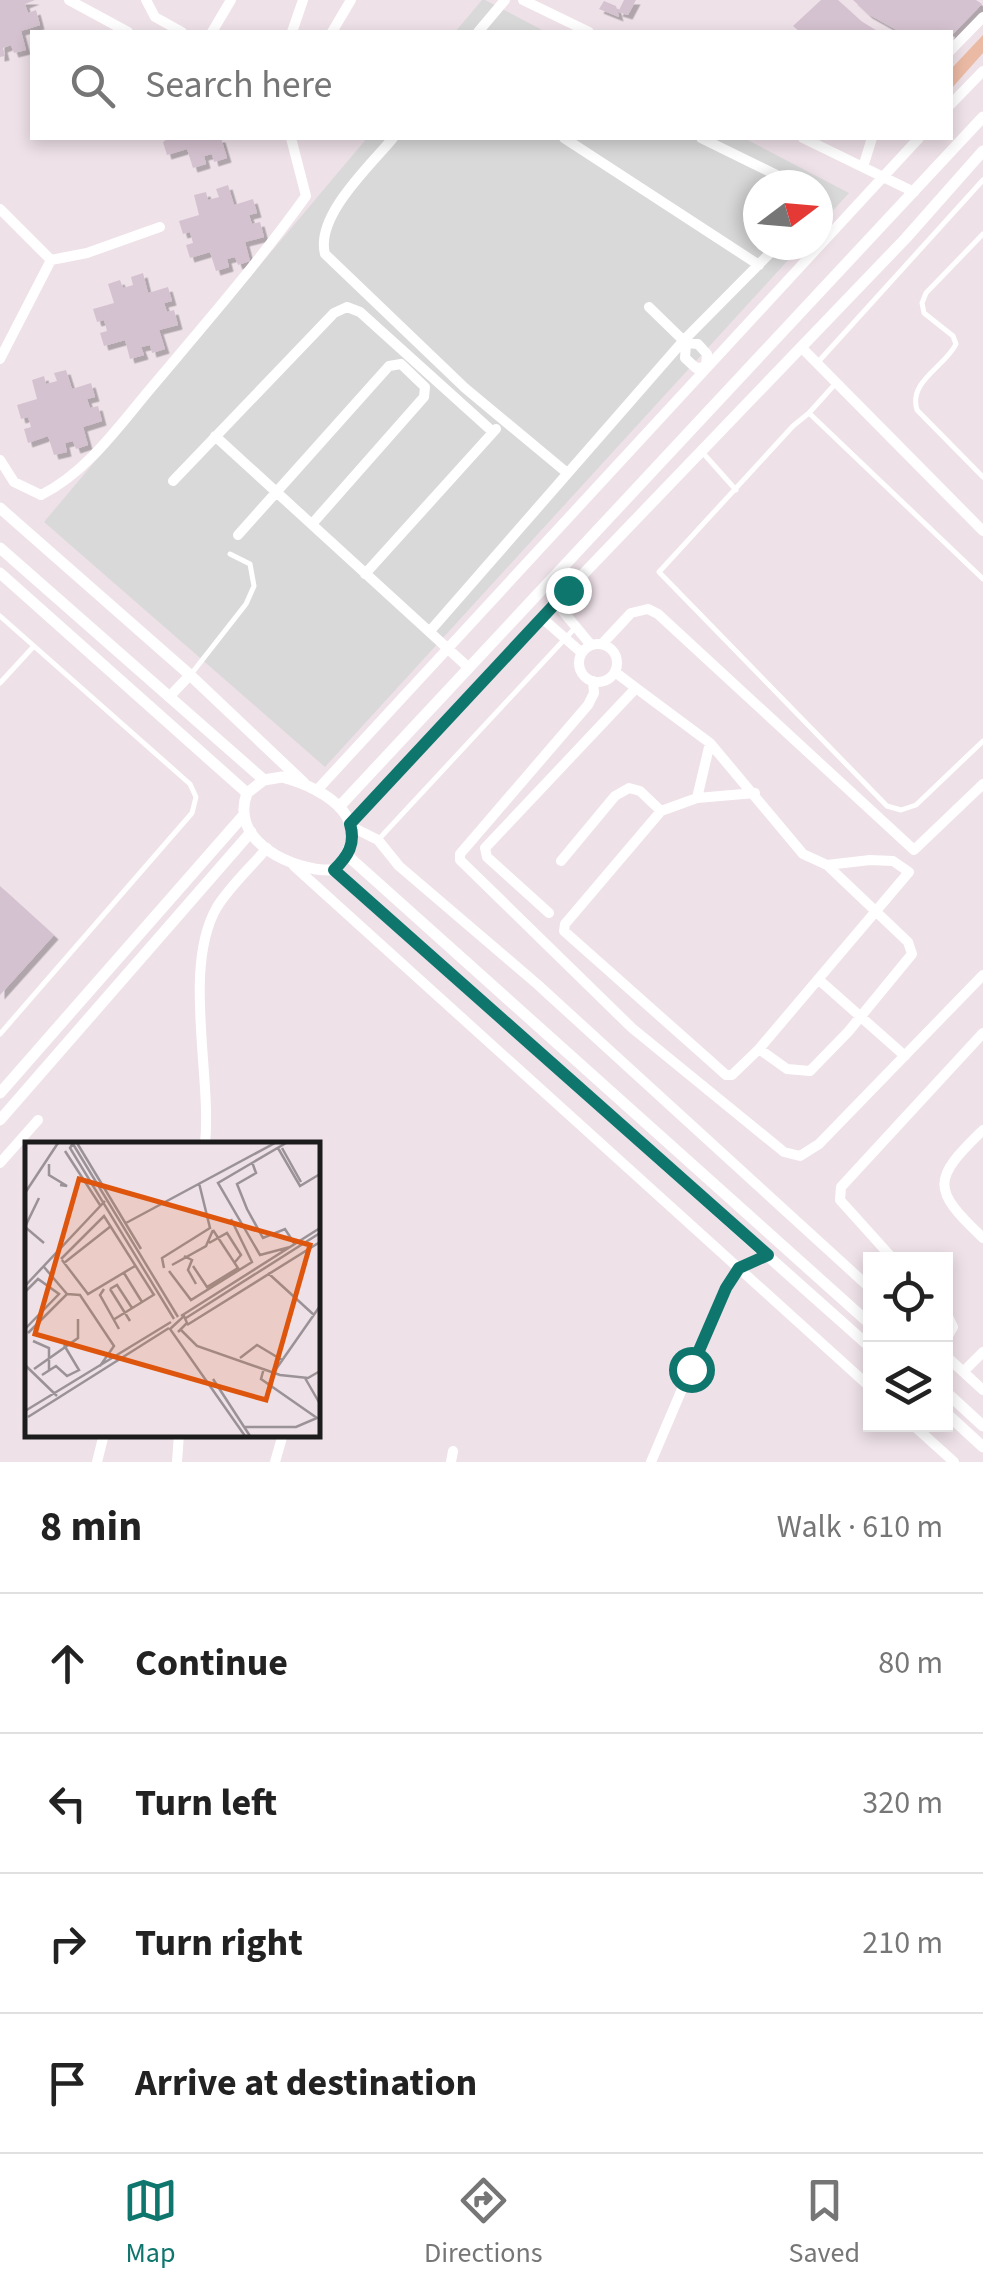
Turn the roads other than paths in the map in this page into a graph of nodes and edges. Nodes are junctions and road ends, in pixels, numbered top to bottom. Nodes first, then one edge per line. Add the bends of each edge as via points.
1 (69, 0) edge
2 (146, 0) edge
3 (218, 0) edge
4 (232, 0) edge
5 (303, 0) edge
6 (351, 0) edge
7 (505, 0) edge
8 (523, 0) edge
9 (983, 17) edge
10 (222, 18) junction
11 (124, 30) edge
12 (178, 30) edge
13 (213, 30) edge
14 (293, 30) edge
15 (333, 30) edge
16 (485, 30) edge
17 (585, 30) edge
18 (953, 48) edge
19 (983, 71) edge
20 (953, 101) edge
21 (983, 118) edge
22 (292, 140) edge
23 (391, 140) edge
24 (567, 140) edge
25 (705, 140) edge
26 (807, 140) edge
27 (871, 140) edge
28 (917, 140) edge
29 (983, 151) edge
30 (971, 164) junction
31 (863, 167) junction
32 (766, 170) edge
33 (882, 176) junction
34 (983, 177) edge
35 (914, 192) junction
36 (0, 209) edge
37 (160, 227) dead end
38 (982, 236) edge
39 (51, 260) junction
40 (764, 260) edge
41 (759, 265) junction
42 (649, 307) dead end
43 (685, 342) junction
44 (801, 347) junction
45 (0, 359) edge
46 (818, 364) junction
47 (706, 367) junction
48 (836, 382) junction
49 (809, 414) junction
50 (701, 420) junction
51 (504, 422) junction
52 (493, 432) junction
53 (215, 436) junction
54 (715, 436) junction
55 (701, 451) junction
56 (0, 460) edge
57 (566, 472) junction
58 (983, 477) edge
59 (172, 481) dead end
60 (277, 490) junction
61 (736, 490) junction
62 (0, 508) edge
63 (312, 524) junction
64 (983, 531) edge
65 (238, 535) dead end
66 (0, 548) edge
67 (230, 554) dead end
68 (0, 573) edge
69 (366, 574) junction
70 (983, 578) edge
71 (556, 603) junction
72 (0, 616) edge
73 (542, 618) junction
74 (576, 627) junction
75 (430, 631) junction
76 (566, 638) junction
77 (34, 646) junction
78 (592, 647) junction
79 (448, 649) junction
80 (469, 668) junction
81 (615, 672) junction
82 (190, 675) junction
83 (594, 682) junction
84 (0, 683) edge
85 (636, 688) junction
86 (169, 697) junction
87 (983, 741) edge
88 (710, 742) junction
89 (264, 780) junction
90 (304, 783) junction
91 (983, 784) edge
92 (318, 789) junction
93 (247, 792) junction
94 (755, 794) junction
95 (697, 798) junction
96 (339, 807) junction
97 (662, 811) junction
98 (243, 816) junction
99 (351, 826) junction
100 (251, 832) junction
101 (378, 840) junction
102 (910, 847) junction
103 (267, 848) junction
104 (348, 856) junction
105 (561, 861) dead end
106 (898, 864) junction
107 (828, 865) junction
108 (294, 866) junction
109 (334, 870) junction
110 (549, 913) dead end
111 (876, 913) junction
112 (983, 975) edge
113 (818, 980) junction
114 (648, 1007) junction
115 (861, 1017) junction
116 (632, 1028) junction
117 (983, 1032) edge
118 (0, 1034) edge
119 (759, 1049) junction
120 (905, 1056) junction
121 (0, 1094) edge
122 (0, 1120) edge
123 (38, 1120) dead end
124 (983, 1130) edge
125 (204, 1142) edge
126 (0, 1163) edge
127 (983, 1238) edge
128 (887, 1252) edge
129 (768, 1255) junction
130 (739, 1268) junction
131 (863, 1282) edge
132 (863, 1318) edge
133 (864, 1342) edge
134 (983, 1352) edge
135 (953, 1363) edge
136 (963, 1372) junction
137 (863, 1381) edge
138 (983, 1390) edge
139 (953, 1398) edge
140 (953, 1420) edge
141 (983, 1426) edge
142 (921, 1432) edge
143 (103, 1437) edge
144 (179, 1437) edge
145 (283, 1437) edge
146 (983, 1447) edge
147 (96, 1462) edge
148 (177, 1462) edge
149 (275, 1462) edge
150 (651, 1462) edge
151 (954, 1462) edge

1 - 11 street
2 - 12 street via 155,17
3 - 10 street
4 - 10 street
5 - 14 street
6 - 15 street
7 - 16 street
8 - 17 street
9 - 18 street
10 - 13 street
19 - 20 street
21 - 35 street
22 - 56 street via 306,196 107,440 61,486 42,495 14,482
23 - 51 street via 333,212 324,254
24 - 41 street
25 - 32 street
26 - 31 street
27 - 31 street
28 - 33 street
29 - 30 street
30 - 34 lane
30 - 44 street
31 - 33 street
33 - 35 street
33 - 47 street
34 - 46 lane
35 - 50 street
36 - 39 street
37 - 39 street
38 - 58 lane via 926,293 924,313 956,344 914,401
39 - 45 street
40 - 41 street
41 - 43 street
42 - 43 street
43 - 47 street via 696,342 708,354
43 - 57 street
44 - 46 street
44 - 54 street
46 - 48 street
47 - 79 street
48 - 49 lane
48 - 64 street
49 - 61 lane
49 - 70 lane
50 - 54 street
50 - 80 street
51 - 52 street
51 - 57 street
52 - 53 street via 360,312 346,307
52 - 69 street
53 - 59 street
53 - 60 street
54 - 55 street
55 - 61 lane
55 - 71 street
57 - 75 street
60 - 63 street
60 - 63 street via 389,366 401,364 425,387 424,398
60 - 65 street
61 - 87 lane via 658,572 887,806 916,805
62 - 82 street
63 - 69 street
66 - 86 street
67 - 82 lane via 250,564 254,586
68 - 93 street
69 - 75 street
71 - 73 street
71 - 74 street
72 - 77 lane
73 - 76 street
73 - 99 street
74 - 76 lane
74 - 78 street
75 - 79 street
76 - 78 street
76 - 101 lane
77 - 84 lane
77 - 118 lane via 190,784 196,798 192,813
78 - 81 street via 616,654
78 - 83 street via 581,670
78 - 102 street via 631,613 648,608 658,614
79 - 80 street
79 - 92 street
80 - 96 street
81 - 83 street
81 - 85 street
82 - 86 street
82 - 90 street
83 - 116 street via 588,704 459,857
85 - 88 street
85 - 110 street via 485,848 487,858
86 - 89 street
88 - 94 street
88 - 95 street
89 - 90 street
89 - 93 street
90 - 92 street
91 - 102 street via 917,850
92 - 96 street
93 - 98 street
94 - 95 street
94 - 107 street via 796,848
95 - 97 street
96 - 99 street
97 - 105 street via 629,788
97 - 114 street via 564,927
98 - 100 street
98 - 121 street
99 - 101 street
99 - 104 street
100 - 103 street
100 - 122 street
101 - 131 street via 398,866
102 - 106 street
103 - 108 street
103 - 125 street via 218,906 205,935
104 - 109 street
104 - 132 street
106 - 107 street
106 - 111 street via 909,874
107 - 111 street
108 - 109 street
108 - 130 street
109 - 129 street
111 - 113 street
111 - 115 street via 912,954
112 - 120 street
113 - 115 street
113 - 119 street
114 - 116 street
114 - 119 street via 726,1075 736,1074
115 - 119 street via 810,1071 787,1068
115 - 120 street
116 - 120 street via 792,1156 820,1144
117 - 128 street via 841,1187 840,1200
123 - 126 street
124 - 127 street via 958,1155 942,1185 950,1205
129 - 130 street
129 - 133 street
130 - 137 street
130 - 150 street
134 - 136 street
135 - 136 street
136 - 138 street
139 - 141 street
140 - 146 street
142 - 151 street
143 - 147 street
144 - 148 street
145 - 149 street

